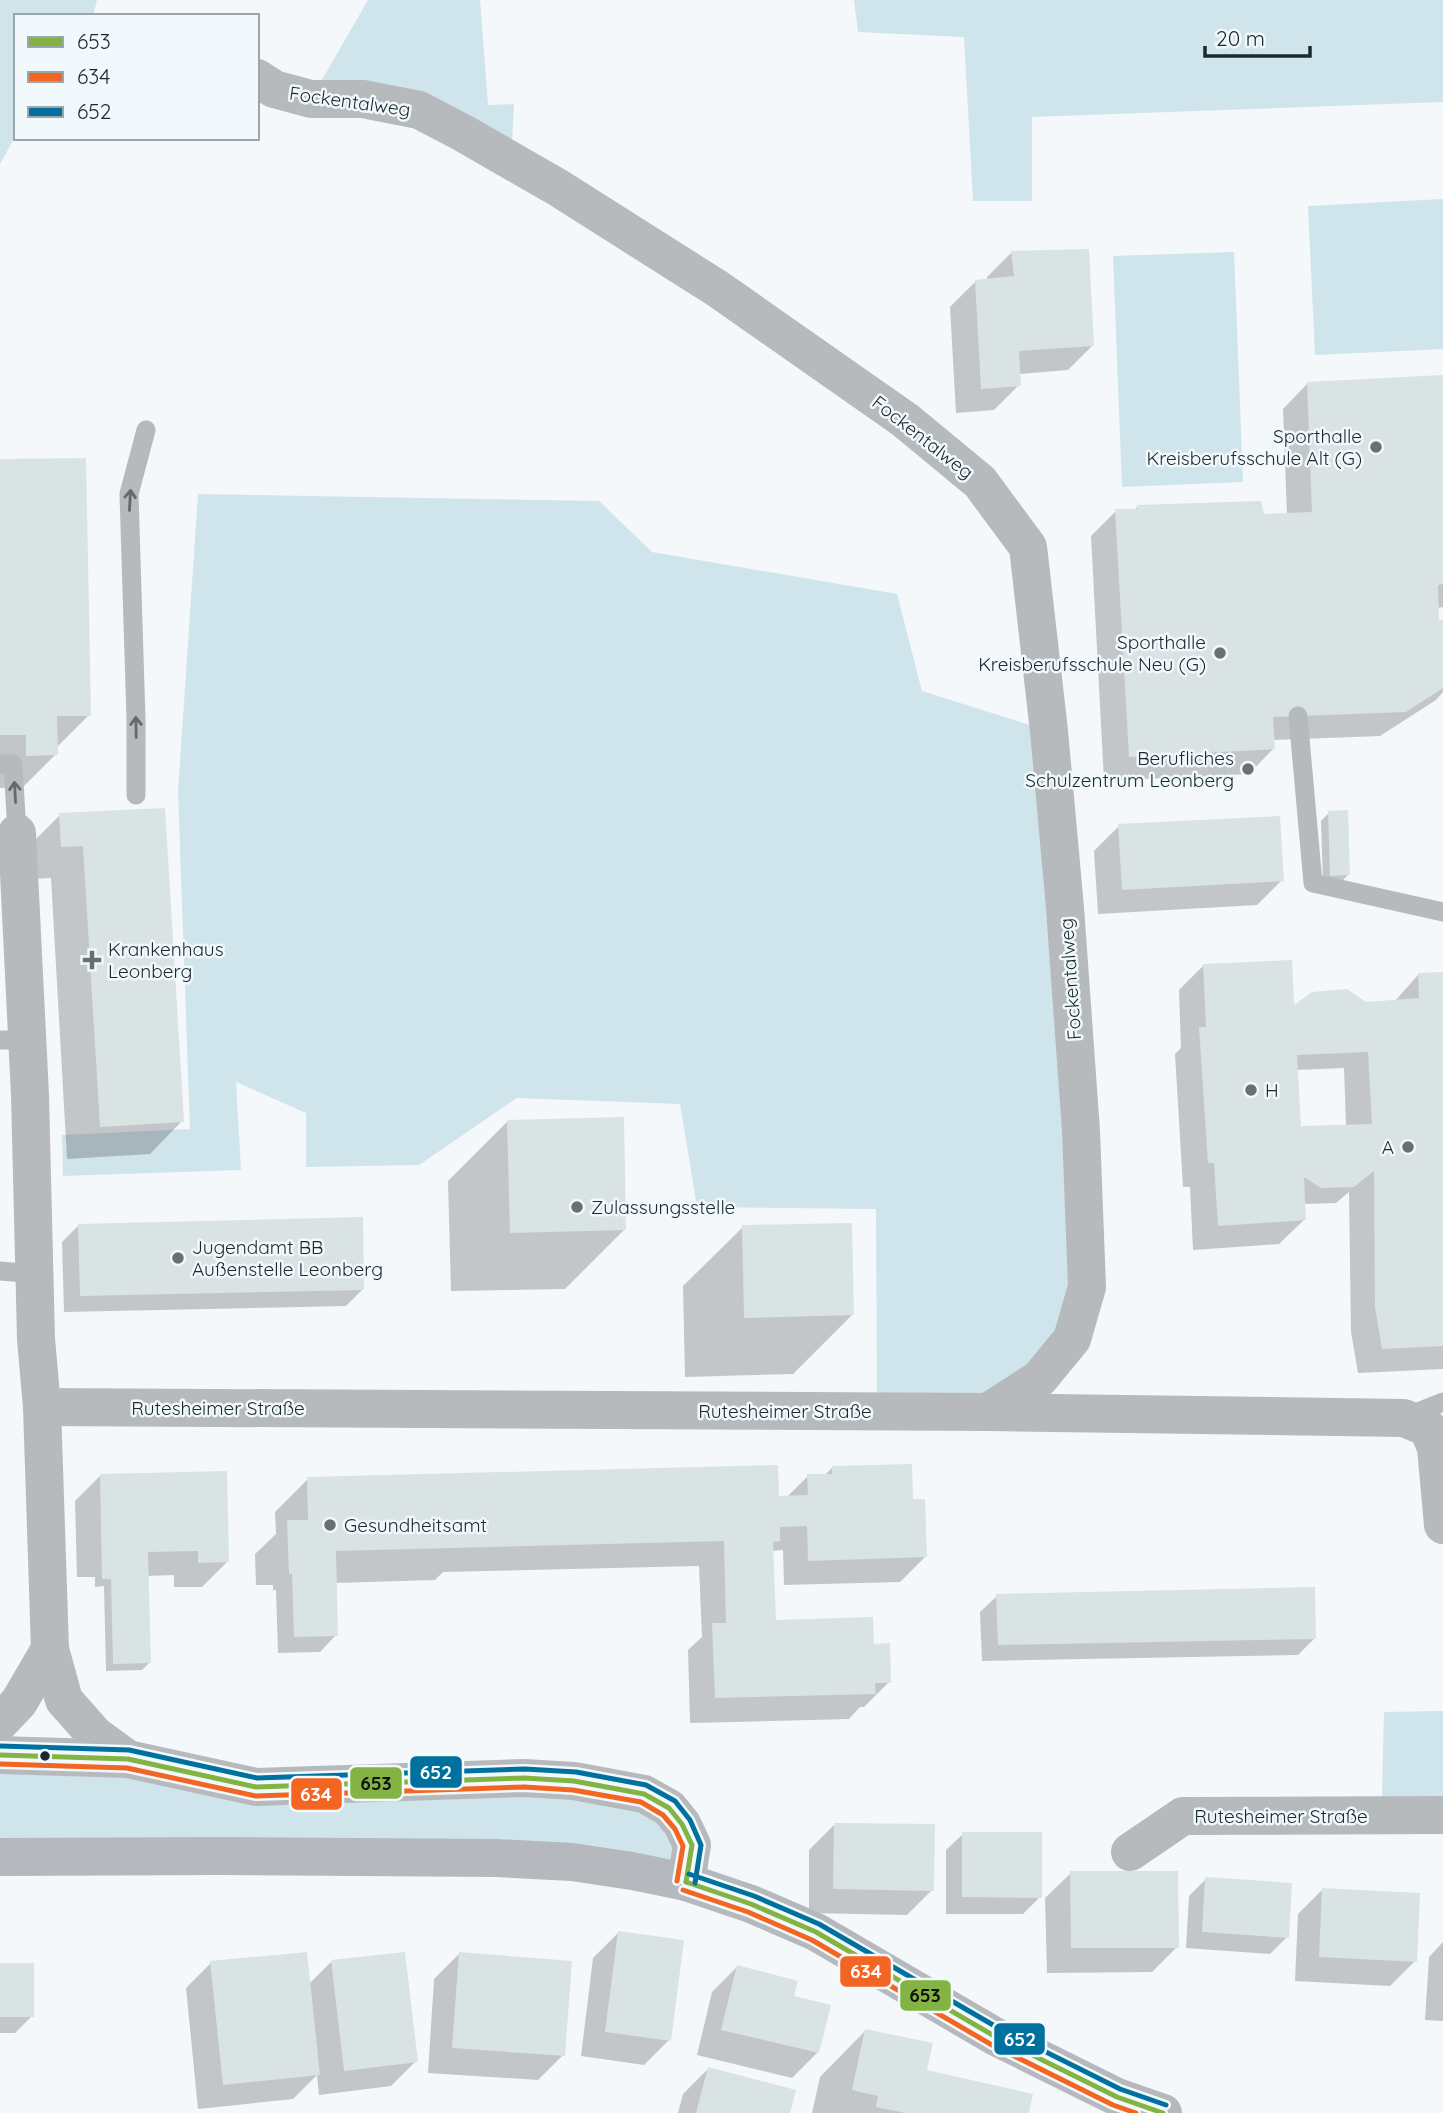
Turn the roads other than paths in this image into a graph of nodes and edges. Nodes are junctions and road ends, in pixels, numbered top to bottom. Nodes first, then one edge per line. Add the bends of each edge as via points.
1 (259, 80) edge
2 (146, 430) dead end
3 (1298, 716) dead end
4 (0, 764) edge
5 (136, 795) dead end
6 (17, 833) joint
7 (1443, 912) edge
8 (14, 1040) edge
9 (18, 1273) edge
10 (1443, 1402) edge
11 (42, 1407) junction
12 (988, 1412) junction
13 (1404, 1418) junction
14 (1443, 1525) edge
15 (50, 1649) junction
16 (0, 1722) edge
17 (0, 1755) edge
18 (128, 1759) junction
19 (1443, 1815) edge
20 (1130, 1852) dead end
21 (0, 1857) edge
22 (686, 1882) junction
23 (1163, 2113) edge

1 - 12 street, Fockentalweg via 311,99 363,99 419,110 557,187 718,289 905,420 980,482 1028,547 1065,908 1087,1287 1072,1339 1039,1379
5 -> 2 lane via 129,494
3 - 7 lane via 1313,883
6 -> 4 lane via 13,764
6 - 8 street
8 - 9 street
9 - 11 street via 36,1339
10 - 13 lane
11 - 12 street, Rutesheimer Straße
11 - 15 street
12 - 13 street, Rutesheimer Straße
13 - 14 street via 1428,1428 1436,1448
15 - 16 street via 19,1702
15 - 18 street via 64,1700 95,1735
17 - 18 street
18 - 22 street via 256,1787 524,1778 574,1781 644,1794 669,1808 682,1824 692,1845
19 - 20 street, Rutesheimer Straße via 1183,1816
21 - 22 street via 496,1858 572,1862
22 - 23 street via 816,1932 996,2037 1116,2097

